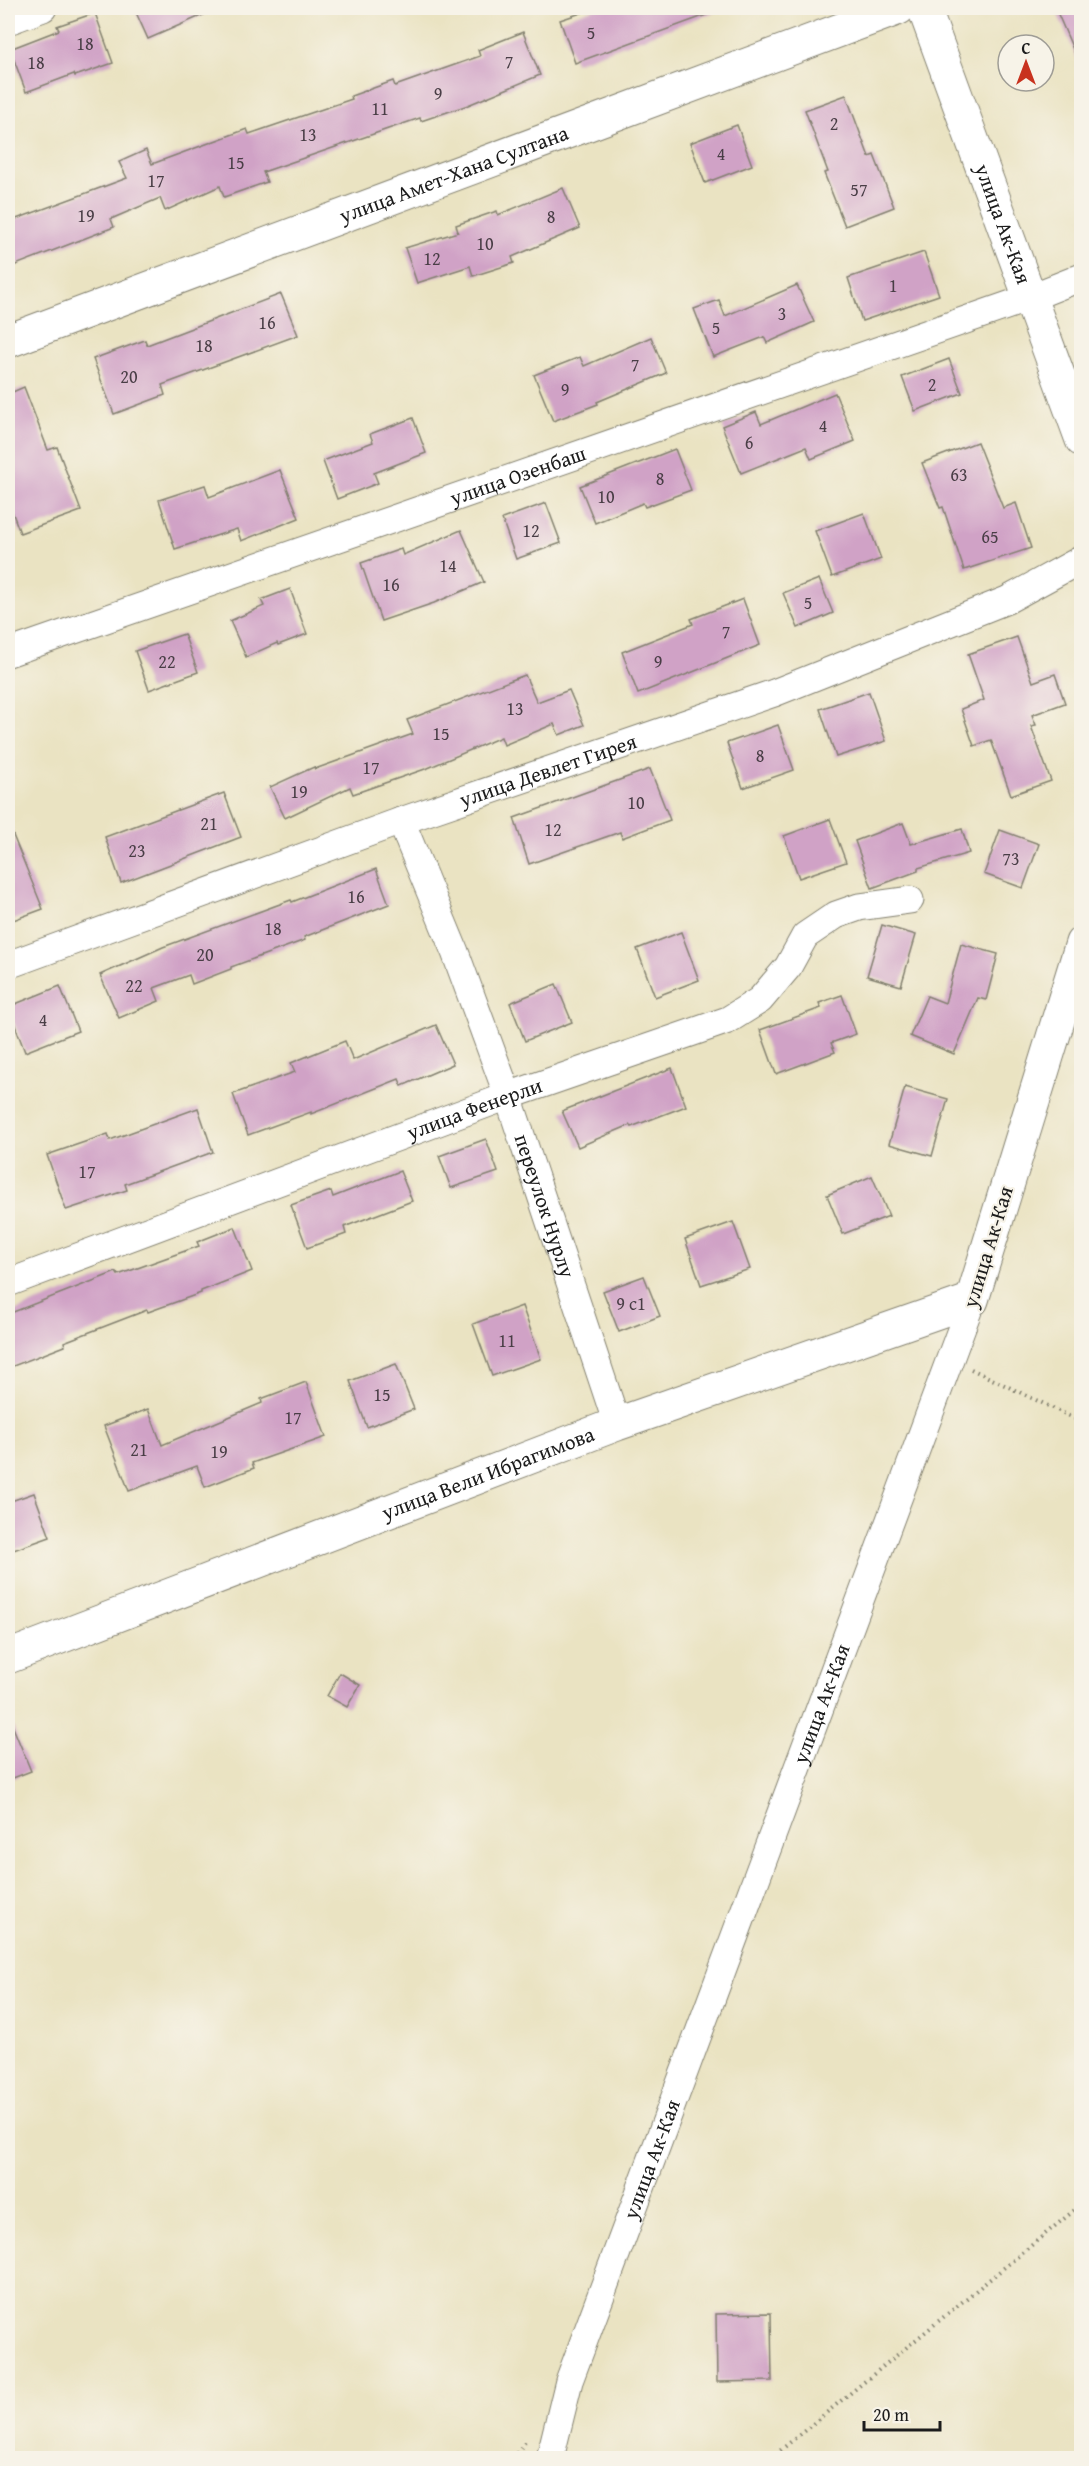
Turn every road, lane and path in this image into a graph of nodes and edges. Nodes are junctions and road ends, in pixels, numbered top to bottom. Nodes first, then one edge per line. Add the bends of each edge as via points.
1 (43, 8) edge
2 (899, 8) edge
3 (924, 8) edge
4 (8, 21) edge
5 (1082, 277) edge
6 (1029, 298) junction
7 (8, 341) edge
8 (1082, 440) edge
9 (1082, 559) edge
10 (8, 653) edge
11 (401, 821) junction
12 (910, 900) dead end
13 (1082, 943) edge
14 (8, 965) edge
15 (508, 1096) junction
16 (8, 1282) edge
17 (972, 1300) junction
18 (950, 1359) junction
19 (1082, 1422) edge
20 (617, 1424) junction
21 (8, 1657) edge
22 (1082, 2204) edge
23 (550, 2458) edge
24 (771, 2458) edge

1 - 4 street
2 - 7 street, улица Амет-Хана Султана
3 - 6 street, улица Ак-Кая
5 - 6 street, улица Озенбаш
6 - 8 street, улица Ак-Кая
6 - 10 street, улица Озенбаш
9 - 11 street, улица Девлет Гирея via 1007,600 774,693
11 - 14 street, улица Девлет Гирея
11 - 15 street, переулок Нурлу
12 - 15 street, улица Фенерли via 859,907 836,915 806,936 788,967 760,1000 728,1020
13 - 17 street, улица Ак-Кая
15 - 16 street, улица Фенерли
15 - 20 street, переулок Нурлу
17 - 18 street, улица Ак-Кая
17 - 20 street, улица Вели Ибрагимова
18 - 19 path
18 - 23 street, улица Ак-Кая via 569,2381
20 - 21 street, улица Вели Ибрагимова
22 - 24 path

